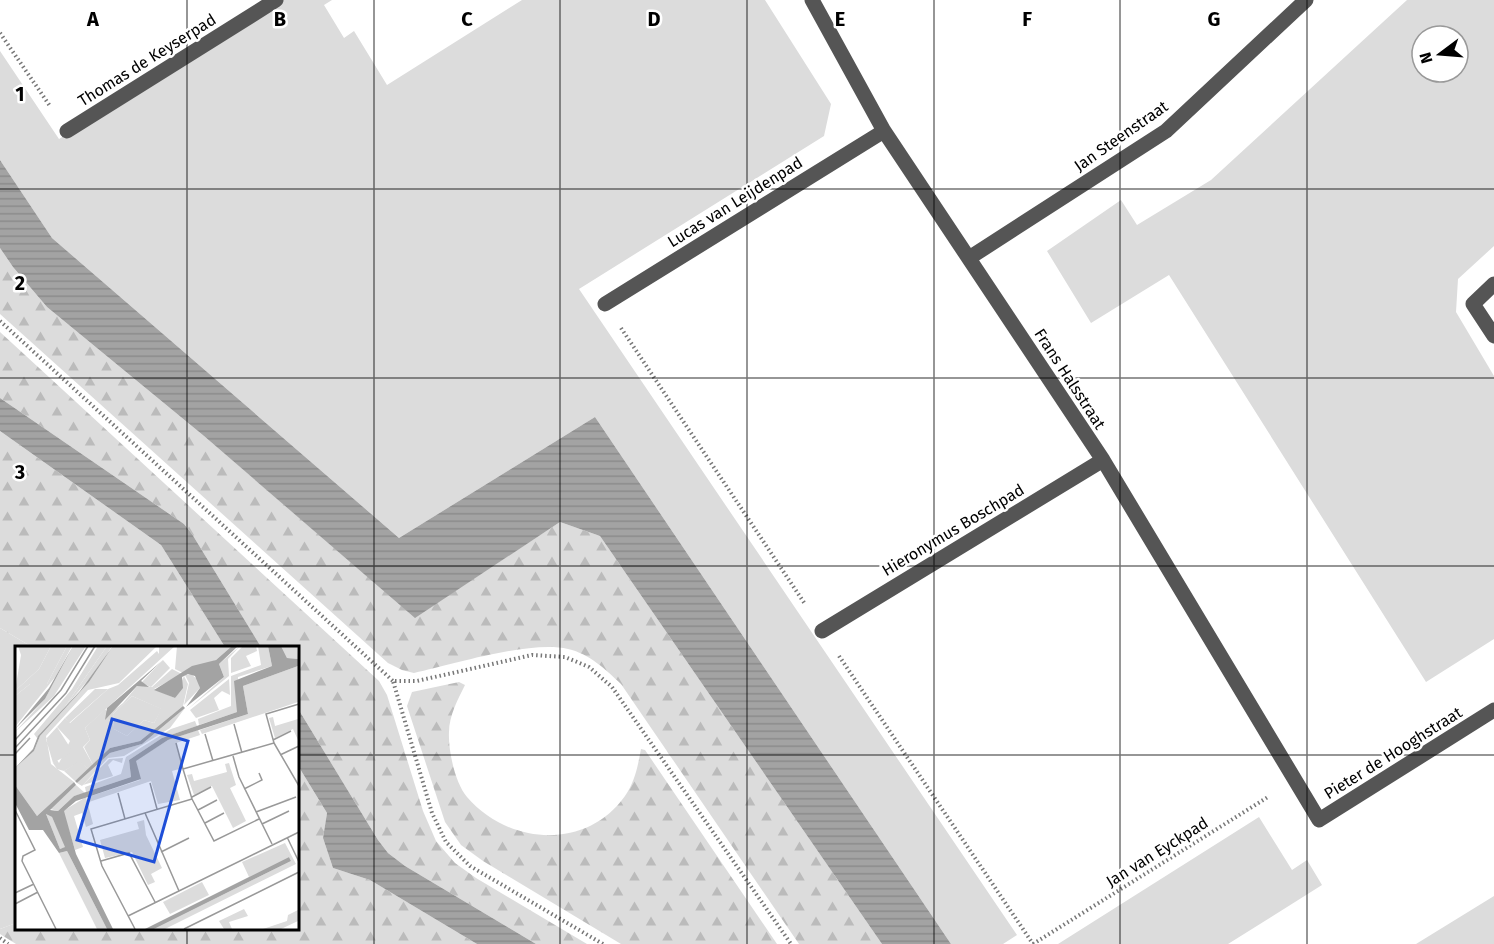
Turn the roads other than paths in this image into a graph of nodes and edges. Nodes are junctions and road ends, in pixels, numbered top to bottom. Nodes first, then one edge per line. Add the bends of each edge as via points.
1 (276, 0) edge
2 (812, 0) edge
3 (1306, 0) edge
4 (67, 131) road end
5 (884, 131) junction
6 (969, 258) junction
7 (1494, 284) edge
8 (605, 304) dead end
9 (1494, 336) edge
10 (1102, 460) junction
11 (822, 630) dead end
12 (1494, 710) edge
13 (1294, 781) joint

1 - 4 street, Thomas de Keyserpad
2 - 5 street, Frans Halsstraat
3 - 6 street, Jan Steenstraat via 1166,131
5 - 6 street, Frans Halsstraat
5 - 8 street, Lucas van Leijdenpad
6 - 10 street, Frans Halsstraat
7 - 9 street via 1473,303
10 - 11 street, Hieronymus Boschpad
10 - 13 street, Frans Halsstraat
12 - 13 street, Pieter de Hooghstraat via 1319,820

